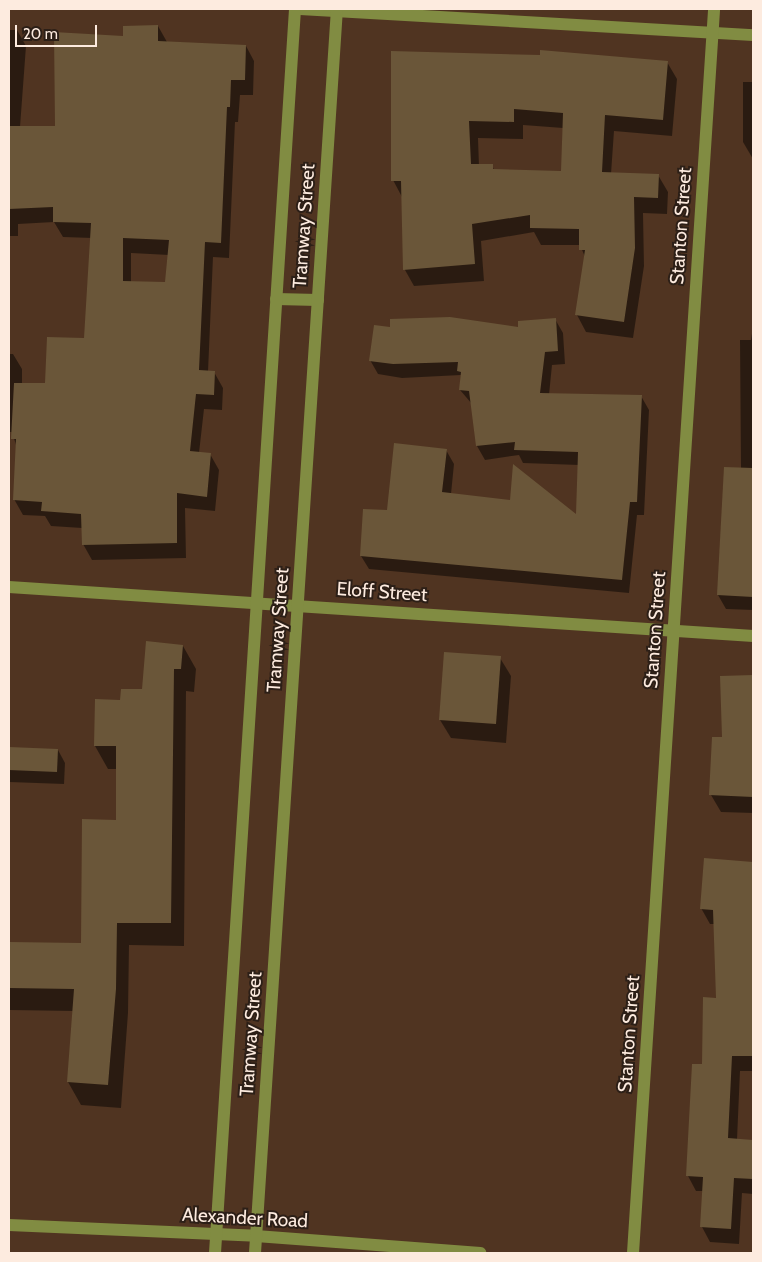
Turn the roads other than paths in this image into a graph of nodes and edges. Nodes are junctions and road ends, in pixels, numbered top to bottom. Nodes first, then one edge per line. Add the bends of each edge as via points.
1 (295, 9) edge
2 (300, 9) edge
3 (714, 9) edge
4 (337, 10) edge
5 (712, 32) junction
6 (753, 35) edge
7 (276, 299) junction
8 (318, 300) junction
9 (9, 587) edge
10 (259, 604) junction
11 (298, 606) junction
12 (674, 630) junction
13 (753, 636) edge
14 (9, 1225) edge
15 (216, 1235) junction
16 (256, 1236) junction
17 (215, 1253) edge
18 (255, 1253) edge
19 (480, 1253) edge
20 (633, 1253) edge

1 - 7 street, Tramway Street
2 - 4 street
3 - 5 street, Stanton Street
4 - 5 street
4 - 8 street, Tramway Street
5 - 6 street
5 - 12 street, Stanton Street
7 - 8 street
7 - 10 street, Tramway Street
8 - 11 street, Tramway Street
9 - 10 street, Eloff Street
10 - 11 street, Eloff Street
10 - 15 street, Tramway Street
11 - 12 street, Eloff Street
11 - 16 street, Tramway Street
12 - 13 street, Eloff Street
12 - 20 street, Stanton Street
14 - 15 street, Alexander Road
15 - 16 street, Alexander Road
15 - 17 street, Tramway Street
16 - 18 street, Tramway Street
16 - 19 street, Alexander Road

